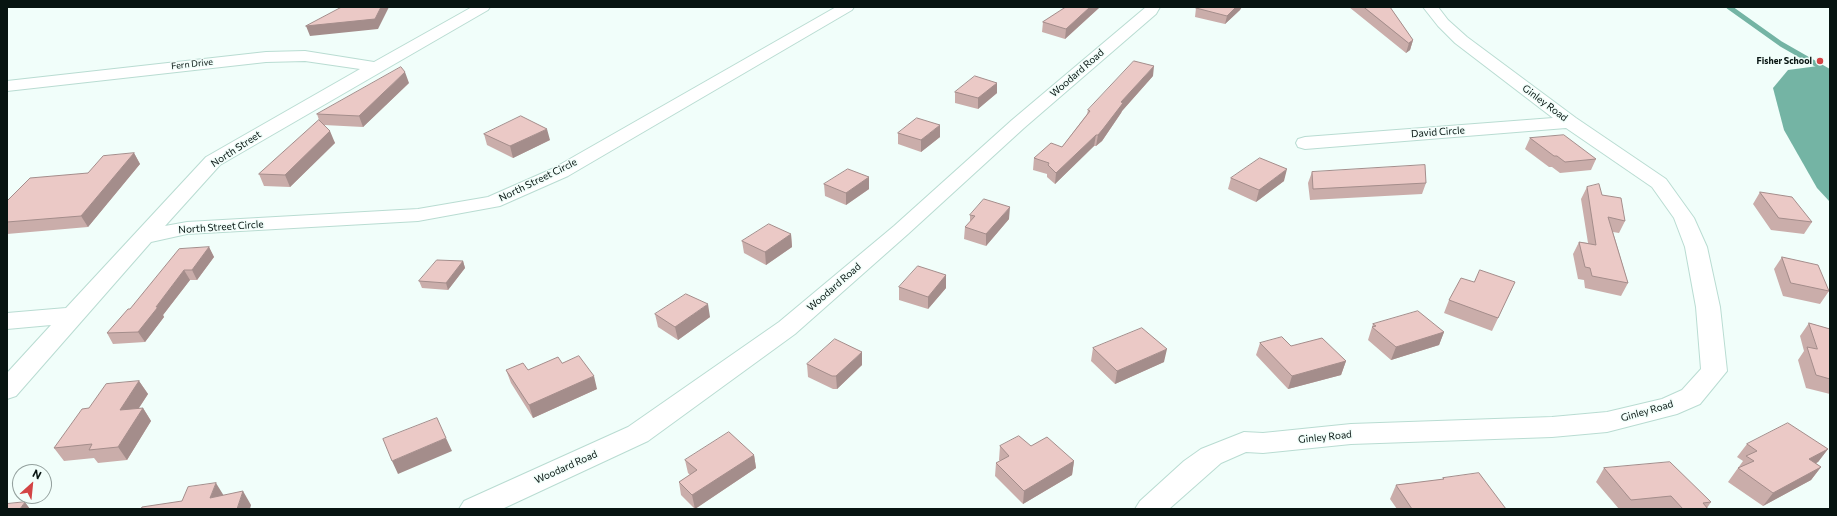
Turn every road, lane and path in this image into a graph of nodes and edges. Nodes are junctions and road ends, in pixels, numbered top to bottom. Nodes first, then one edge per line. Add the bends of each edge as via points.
1 (483, 7) edge
2 (847, 7) edge
3 (1153, 7) edge
4 (1430, 7) edge
5 (377, 67) junction
6 (7, 86) edge
7 (1570, 122) junction
8 (1305, 143) dead end
9 (143, 237) junction
10 (72, 315) junction
11 (7, 321) edge
12 (7, 390) edge
13 (474, 509) edge
14 (1150, 509) edge

1 - 5 street, North Street
2 - 9 street, North Street Circle via 561,172 493,202 418,215 187,228
3 - 13 street, Woodard Road via 787,328 638,434
4 - 7 street, Ginley Road via 1461,40
5 - 6 street, Fern Drive via 305,56 266,57
5 - 9 street, North Street via 213,161
7 - 8 street, David Circle
7 - 14 street, Ginley Road via 1659,183 1684,218 1696,247 1708,307 1714,371 1691,397 1668,407 1599,423 1351,434 1263,443 1244,442 1211,456
9 - 10 street, North Street
10 - 11 street
10 - 12 street, North Street

